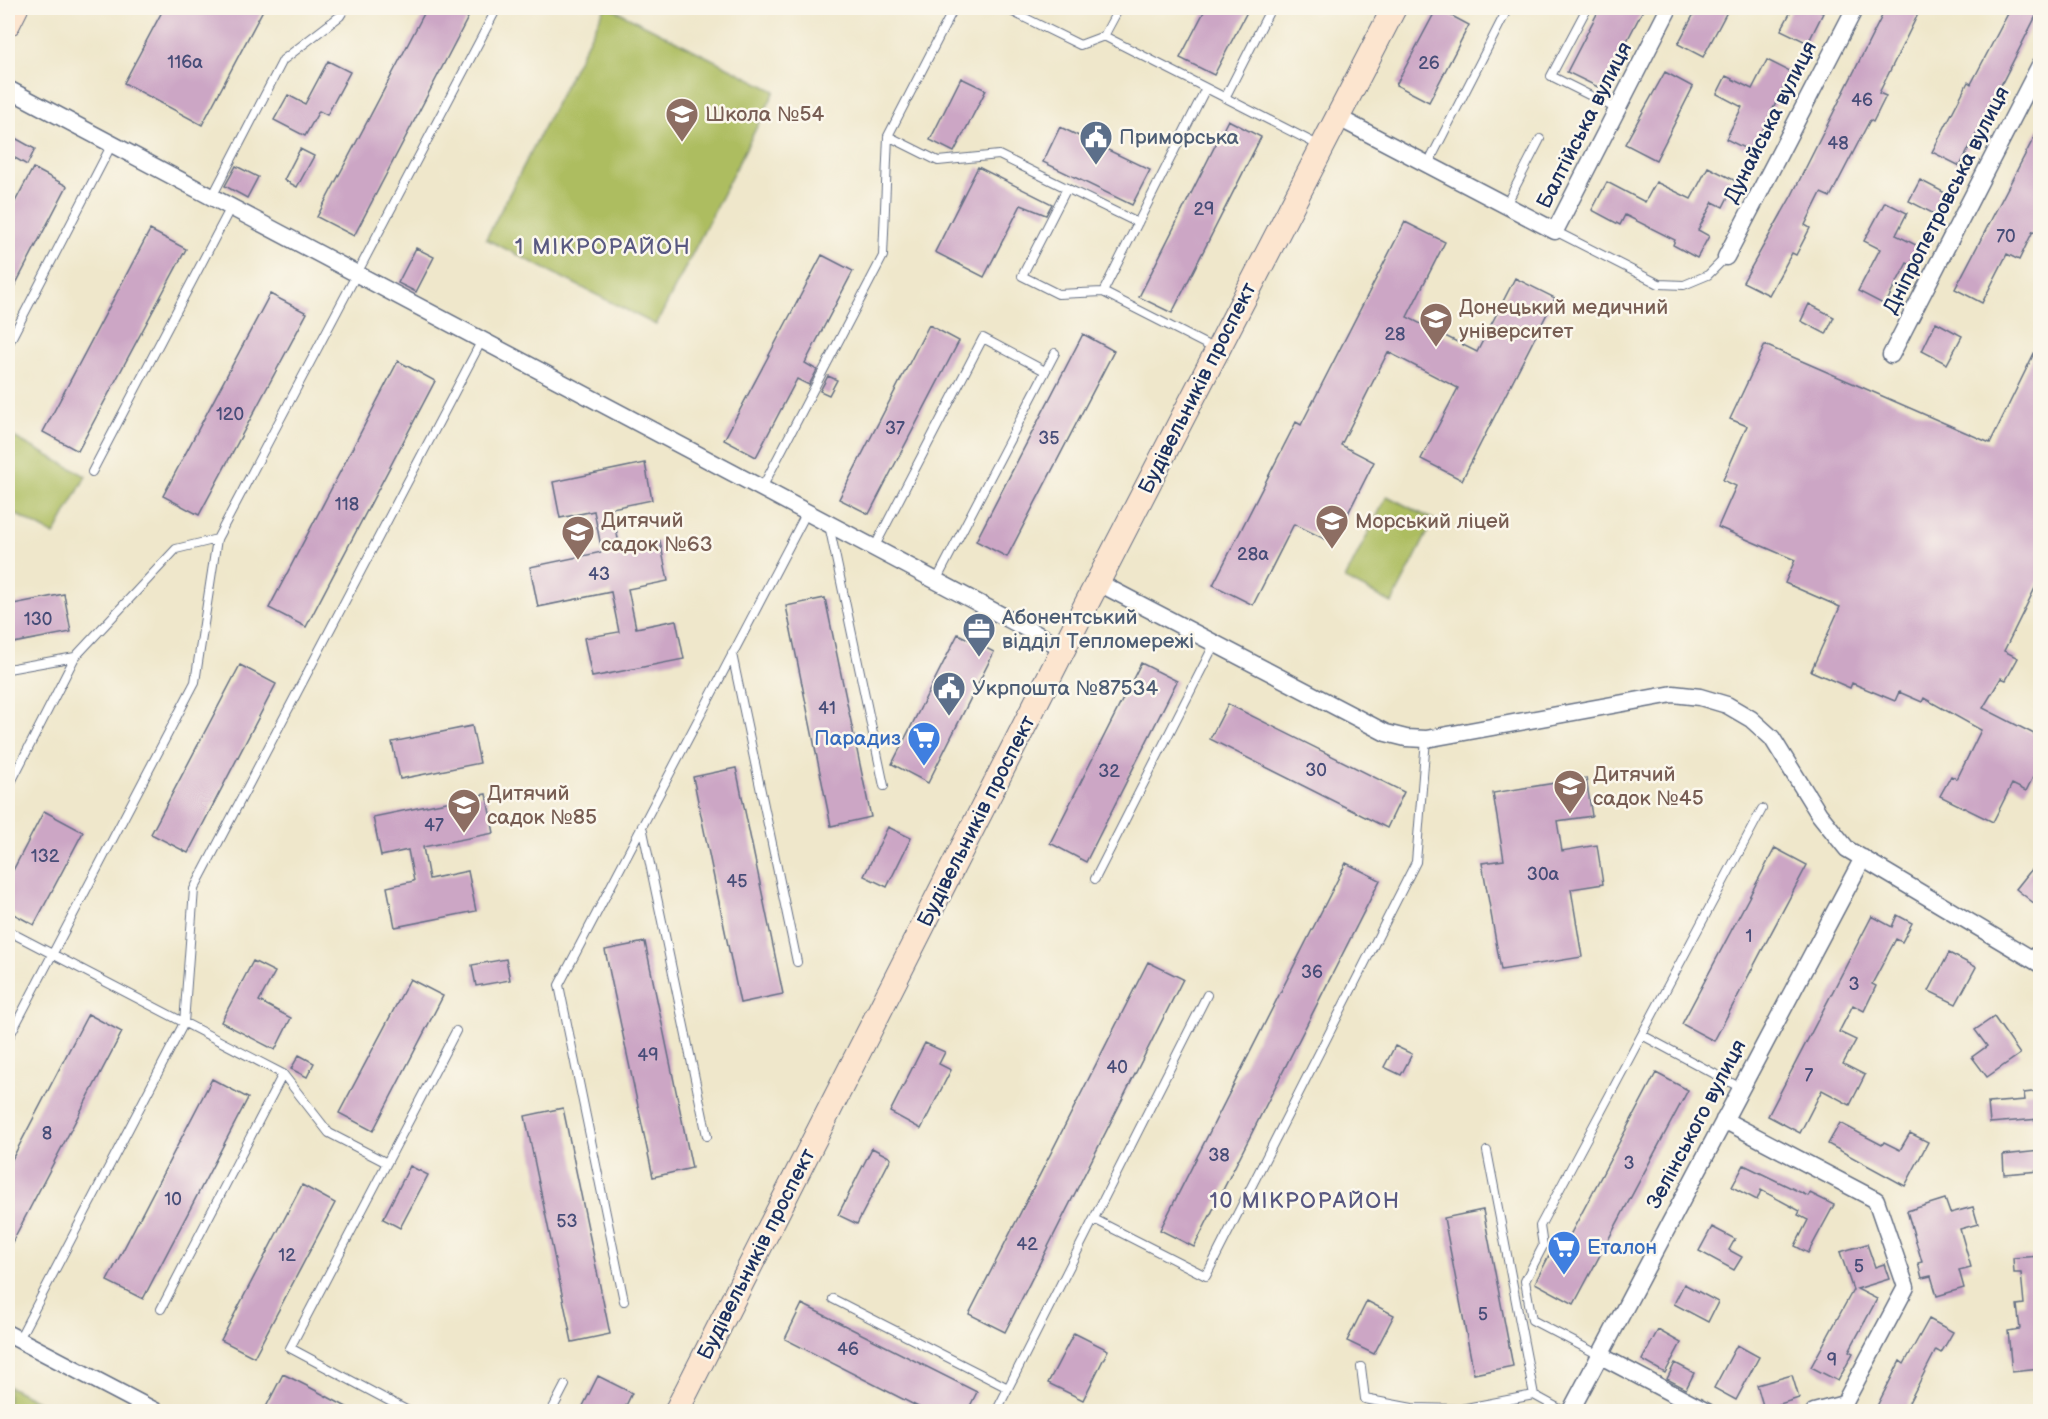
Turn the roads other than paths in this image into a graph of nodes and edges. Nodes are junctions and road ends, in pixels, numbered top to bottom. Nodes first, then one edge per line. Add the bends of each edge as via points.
1 (16, 8) edge
2 (345, 8) edge
3 (497, 8) edge
4 (954, 8) edge
5 (1005, 8) edge
6 (1119, 8) edge
7 (1271, 8) edge
8 (1394, 8) edge
9 (1508, 8) edge
10 (1587, 8) edge
11 (1669, 8) edge
12 (1855, 8) edge
13 (8, 24) edge
14 (1104, 36) junction
15 (2040, 65) edge
16 (1206, 88) junction
17 (8, 89) edge
18 (1225, 98) junction
19 (1617, 110) junction
20 (1337, 117) junction
21 (888, 136) junction
22 (1540, 139) dead end
23 (112, 144) junction
24 (1322, 147) junction
25 (1428, 164) junction
26 (1066, 188) junction
27 (212, 197) junction
28 (1506, 205) junction
29 (231, 207) junction
30 (1138, 223) junction
31 (1555, 231) junction
32 (1726, 257) joint
33 (358, 274) junction
34 (1103, 292) junction
35 (482, 340) junction
36 (8, 345) edge
37 (1217, 351) junction
38 (1055, 353) dead end
39 (1891, 355) dead end
40 (1045, 370) junction
41 (92, 472) dead end
42 (762, 489) junction
43 (807, 512) junction
44 (829, 524) junction
45 (217, 539) junction
46 (874, 548) junction
47 (936, 581) junction
48 (1097, 582) junction
49 (1215, 643) junction
50 (1064, 648) junction
51 (732, 654) junction
52 (75, 657) junction
53 (8, 669) edge
54 (1426, 739) junction
55 (884, 786) dead end
56 (8, 788) edge
57 (1762, 809) dead end
58 (642, 826) junction
59 (1863, 858) junction
60 (1095, 879) dead end
61 (8, 931) edge
62 (52, 954) junction
63 (797, 962) dead end
64 (2040, 963) edge
65 (1207, 995) dead end
66 (184, 1023) junction
67 (456, 1031) dead end
68 (1642, 1035) junction
69 (8, 1039) edge
70 (283, 1074) junction
71 (1741, 1088) junction
72 (1724, 1120) junction
73 (707, 1136) dead end
74 (1487, 1151) dead end
75 (387, 1163) junction
76 (1094, 1219) junction
77 (833, 1299) dead end
78 (624, 1302) dead end
79 (161, 1309) dead end
80 (13, 1336) edge
81 (1599, 1355) junction
82 (1361, 1367) dead end
83 (565, 1385) dead end
84 (1008, 1388) junction
85 (1534, 1395) junction
86 (1411, 1410) edge
87 (157, 1412) edge
88 (410, 1412) edge
89 (551, 1412) edge
90 (676, 1412) edge
91 (996, 1412) edge
92 (1568, 1412) edge
93 (1707, 1412) edge
94 (1814, 1412) edge

1 - 13 main road
2 - 27 lane via 283,60
3 - 33 lane
4 - 21 lane
5 - 14 lane via 1080,45
6 - 14 lane
7 - 18 lane
8 - 20 main road, Будівельників проспект
9 - 25 lane
10 - 19 lane via 1551,76
11 - 19 street, Балтійська вулиця
12 - 32 street, Дунайська вулиця
14 - 16 lane
15 - 39 street, Дніпропетровська вулиця
16 - 18 lane
16 - 30 lane
17 - 23 street
18 - 24 lane
19 - 31 street, Балтійська вулиця
20 - 24 main road, Будівельників проспект
20 - 25 street
21 - 26 lane via 938,161 999,155
21 - 42 lane via 883,256
22 - 28 lane
23 - 27 street
23 - 36 lane
24 - 37 main road, Будівельників проспект
25 - 28 street
26 - 30 lane
26 - 34 lane via 1022,276 1058,294
27 - 29 street
28 - 31 street
29 - 33 street
29 - 41 lane
30 - 34 lane
31 - 32 lane via 1659,284 1684,285 1708,275
33 - 35 street
33 - 45 lane
34 - 37 lane
35 - 42 street
35 - 66 lane via 194,889
37 - 48 main road, Будівельників проспект
38 - 40 lane
40 - 46 lane via 983,338
40 - 47 lane
42 - 43 street
43 - 44 street
43 - 51 lane
44 - 46 street
44 - 55 lane
45 - 52 lane via 176,549
45 - 62 lane via 195,682
46 - 47 street
47 - 50 street
48 - 49 street
48 - 50 main road, Будівельників проспект
49 - 54 street via 1386,733
49 - 60 lane
50 - 90 main road, Будівельників проспект
51 - 58 lane
51 - 63 lane
52 - 53 lane
52 - 56 lane
54 - 59 street via 1672,694 1700,697 1727,705 1772,738 1832,833 1847,849
54 - 76 lane via 1416,862 1206,1276
57 - 68 lane
58 - 73 lane
58 - 78 lane via 559,985
59 - 64 street
59 - 71 street, Зелінського вулиця
61 - 62 lane
62 - 66 lane
62 - 69 lane
65 - 76 lane
66 - 70 lane
66 - 80 lane
67 - 75 lane
68 - 71 lane
68 - 81 lane via 1540,1226 1544,1246 1525,1281 1533,1320
70 - 75 lane via 329,1133
70 - 79 lane
71 - 72 street, Зелінського вулиця
72 - 81 street, Зелінського вулиця
72 - 94 street via 1876,1200 1906,1287 1844,1404
74 - 85 lane
75 - 88 lane via 290,1348
76 - 84 lane
77 - 84 lane
80 - 87 street
81 - 92 street, Зелінського вулиця
81 - 93 street
82 - 86 lane via 1365,1399
83 - 89 lane
84 - 91 lane
85 - 86 lane via 1461,1409
85 - 92 lane

